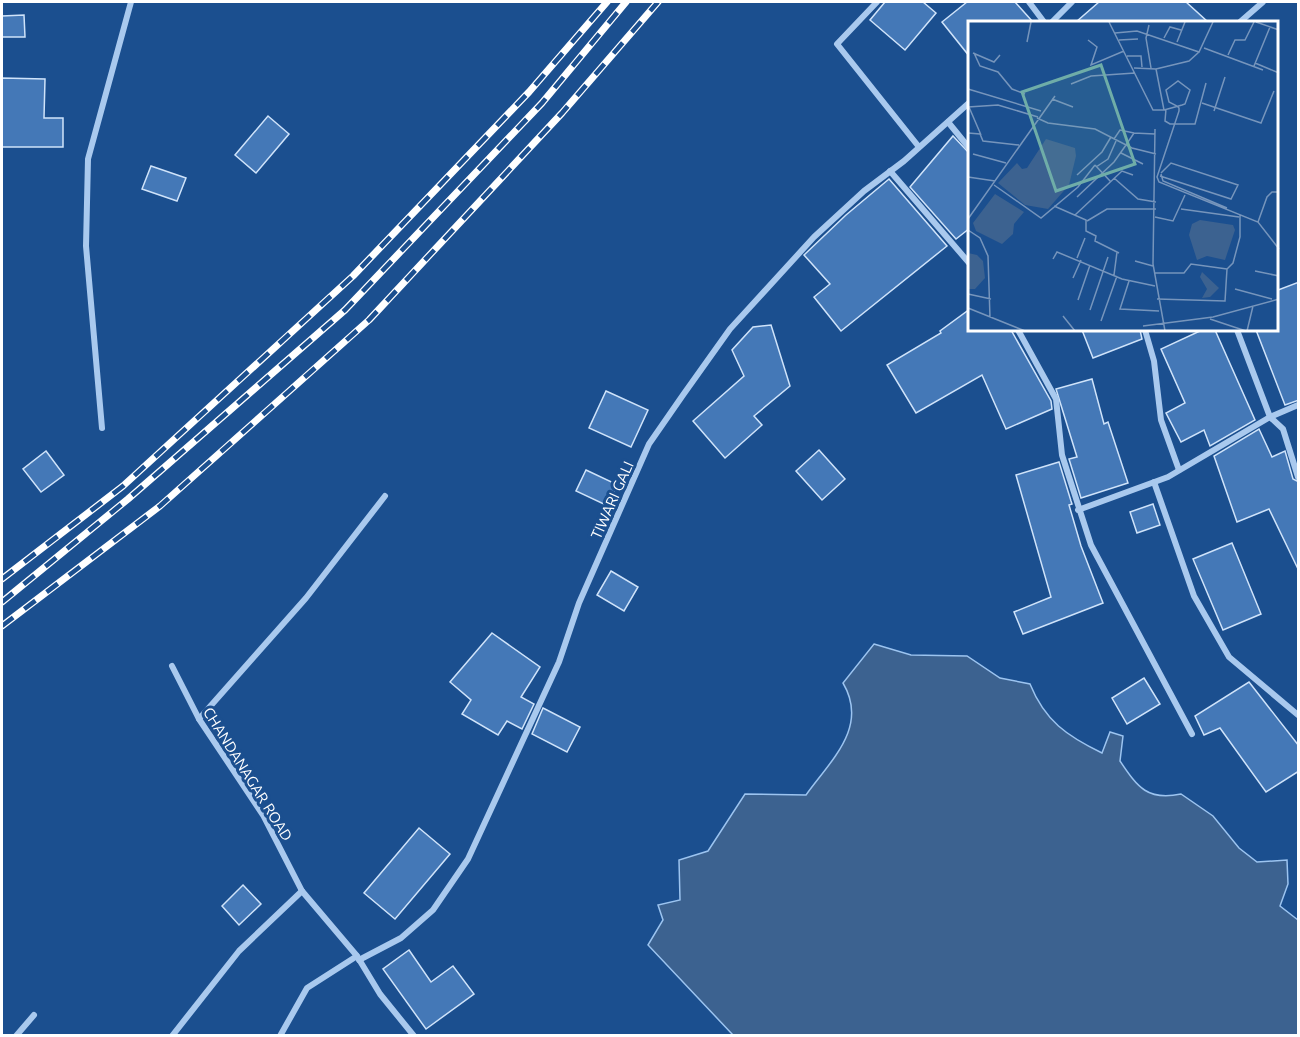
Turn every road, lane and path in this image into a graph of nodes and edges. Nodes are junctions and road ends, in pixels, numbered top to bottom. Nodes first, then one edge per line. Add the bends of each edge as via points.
1 (131, 2) edge
2 (877, 2) edge
3 (1029, 2) edge
4 (1072, 2) edge
5 (1263, 2) edge
6 (1043, 21) edge
7 (1053, 21) edge
8 (1241, 21) edge
9 (968, 104) edge
10 (948, 122) junction
11 (919, 147) junction
12 (968, 147) edge
13 (890, 171) junction
14 (968, 262) edge
15 (1019, 332) edge
16 (1146, 332) edge
17 (1238, 332) edge
18 (1299, 405) edge
19 (1270, 417) junction
20 (102, 428) dead end
21 (1179, 470) junction
22 (1299, 477) edge
23 (1154, 482) junction
24 (385, 496) dead end
25 (1078, 510) junction
26 (172, 666) dead end
27 (1299, 715) edge
28 (199, 719) junction
29 (1192, 734) dead end
30 (302, 891) junction
31 (358, 958) junction
32 (34, 1015) dead end
33 (16, 1035) edge
34 (172, 1035) edge
35 (280, 1035) edge
36 (414, 1035) edge

1 - 20 street via 88,159 86,246
2 - 11 street via 837,44
3 - 6 street
4 - 7 street
5 - 8 street
9 - 10 street, TIWARI GALI
10 - 11 street, TIWARI GALI
10 - 12 street
11 - 13 street, TIWARI GALI
13 - 14 street
13 - 31 street, TIWARI GALI via 847,206 777,275 730,329 650,444 579,603 558,662 468,859 433,910 401,938
15 - 25 street via 1056,399 1062,454
16 - 21 street via 1154,361 1161,420
17 - 19 street
18 - 19 street
19 - 21 street
19 - 22 street via 1283,429
21 - 23 street
23 - 25 street
23 - 27 street via 1194,597 1229,657
24 - 28 street via 306,598
25 - 29 street via 1091,545
26 - 28 street, CHANDANAGAR ROAD
28 - 30 street, CHANDANAGAR ROAD via 263,816
30 - 31 street, CHANDANAGAR ROAD
30 - 34 street via 239,951
31 - 35 street, TIWARI GALI via 307,988
31 - 36 street, CHANDANAGAR ROAD via 380,994
32 - 33 street

